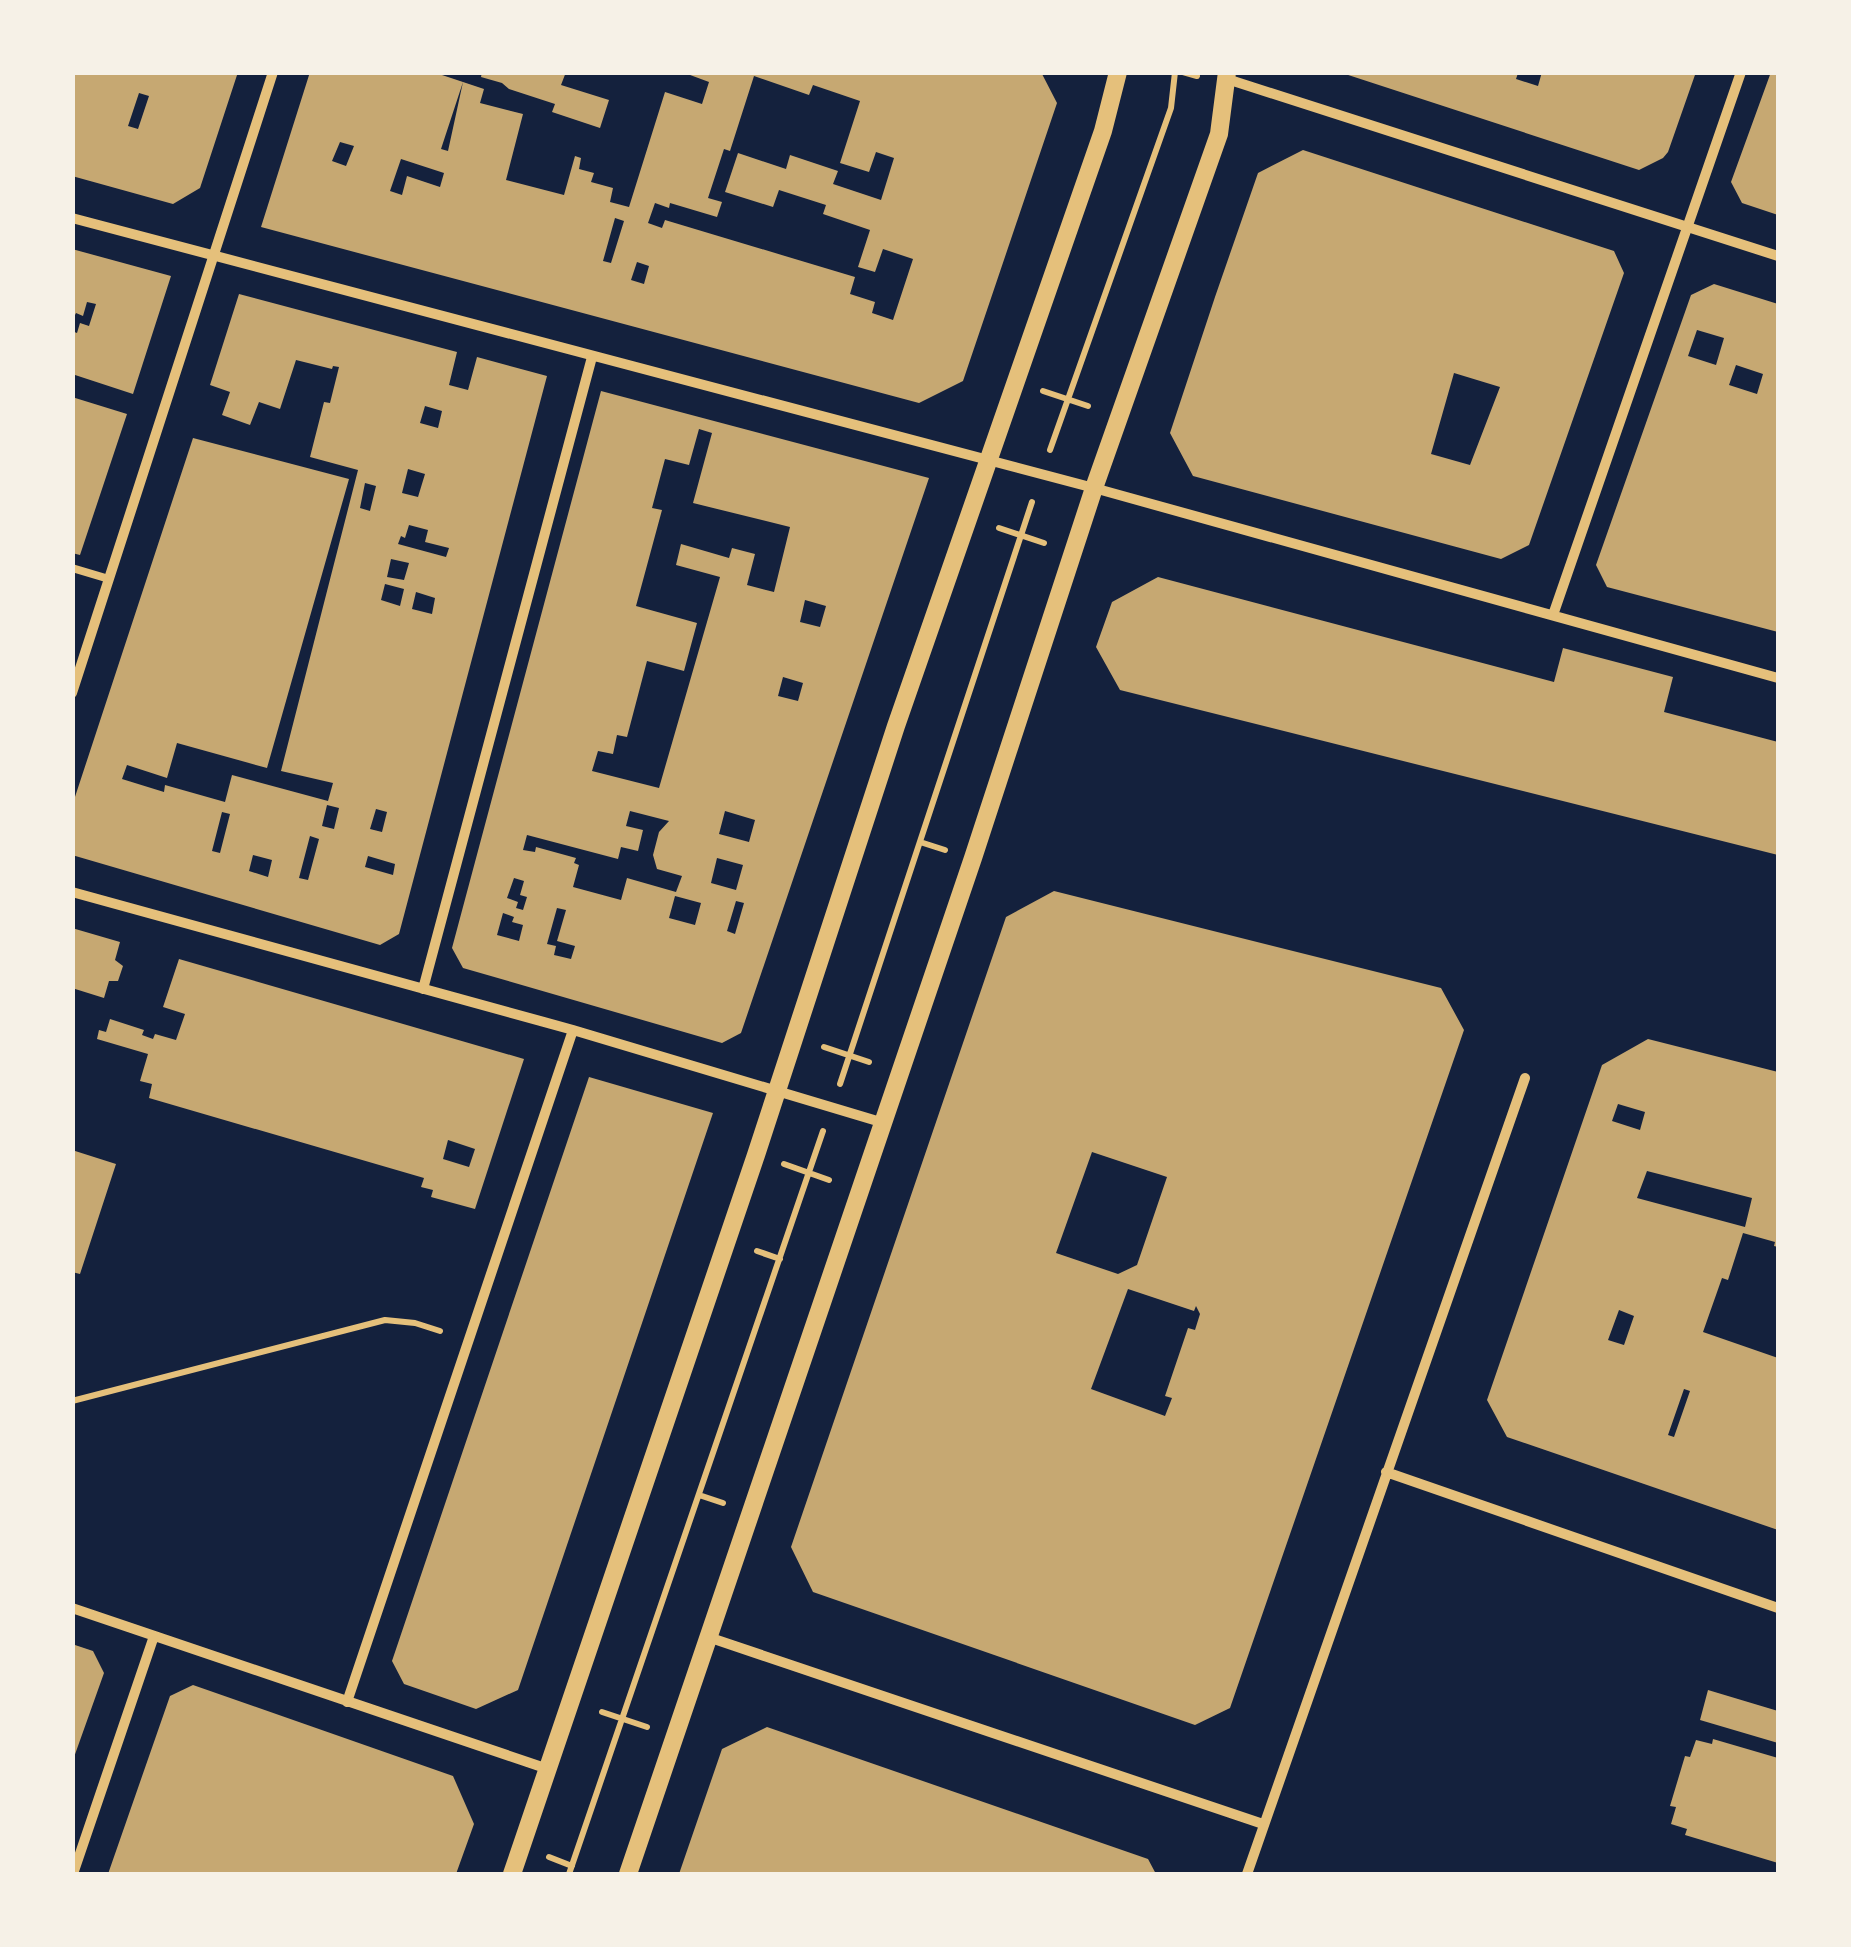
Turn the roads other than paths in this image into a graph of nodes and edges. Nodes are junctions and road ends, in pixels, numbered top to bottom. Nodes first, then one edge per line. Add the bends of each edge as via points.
1 (273, 72) edge
2 (1118, 72) edge
3 (1742, 72) edge
4 (1227, 76) edge
5 (72, 218) edge
6 (1687, 228) junction
7 (212, 255) junction
8 (1778, 256) edge
9 (592, 358) junction
10 (990, 460) junction
11 (1094, 488) junction
12 (72, 568) edge
13 (110, 578) junction
14 (1554, 615) junction
15 (1778, 678) edge
16 (72, 693) edge
17 (72, 892) edge
18 (423, 989) junction
19 (573, 1030) junction
20 (1525, 1078) dead end
21 (778, 1089) junction
22 (884, 1123) junction
23 (1386, 1472) junction
24 (72, 1608) edge
25 (1778, 1608) edge
26 (154, 1636) junction
27 (708, 1637) junction
28 (347, 1702) junction
29 (548, 1769) junction
30 (1264, 1824) junction
31 (74, 1874) edge
32 (512, 1874) edge
33 (628, 1874) edge
34 (1247, 1874) edge

1 - 7 street
2 - 10 street
3 - 6 street
4 - 6 street
4 - 11 street via 1219,134
5 - 7 street
6 - 8 street
6 - 14 street
7 - 9 street
7 - 13 street
9 - 10 street
9 - 18 street
10 - 11 street
10 - 21 street
11 - 14 street
11 - 22 street
12 - 13 lane
13 - 16 street
14 - 15 street
17 - 18 street
18 - 19 street
19 - 21 street
19 - 28 street
20 - 23 street
21 - 22 street
21 - 29 street
22 - 27 street
23 - 25 street
23 - 30 street
24 - 26 street
26 - 28 street
26 - 31 street
27 - 30 street
27 - 33 street
28 - 29 street
29 - 32 street
30 - 34 street

